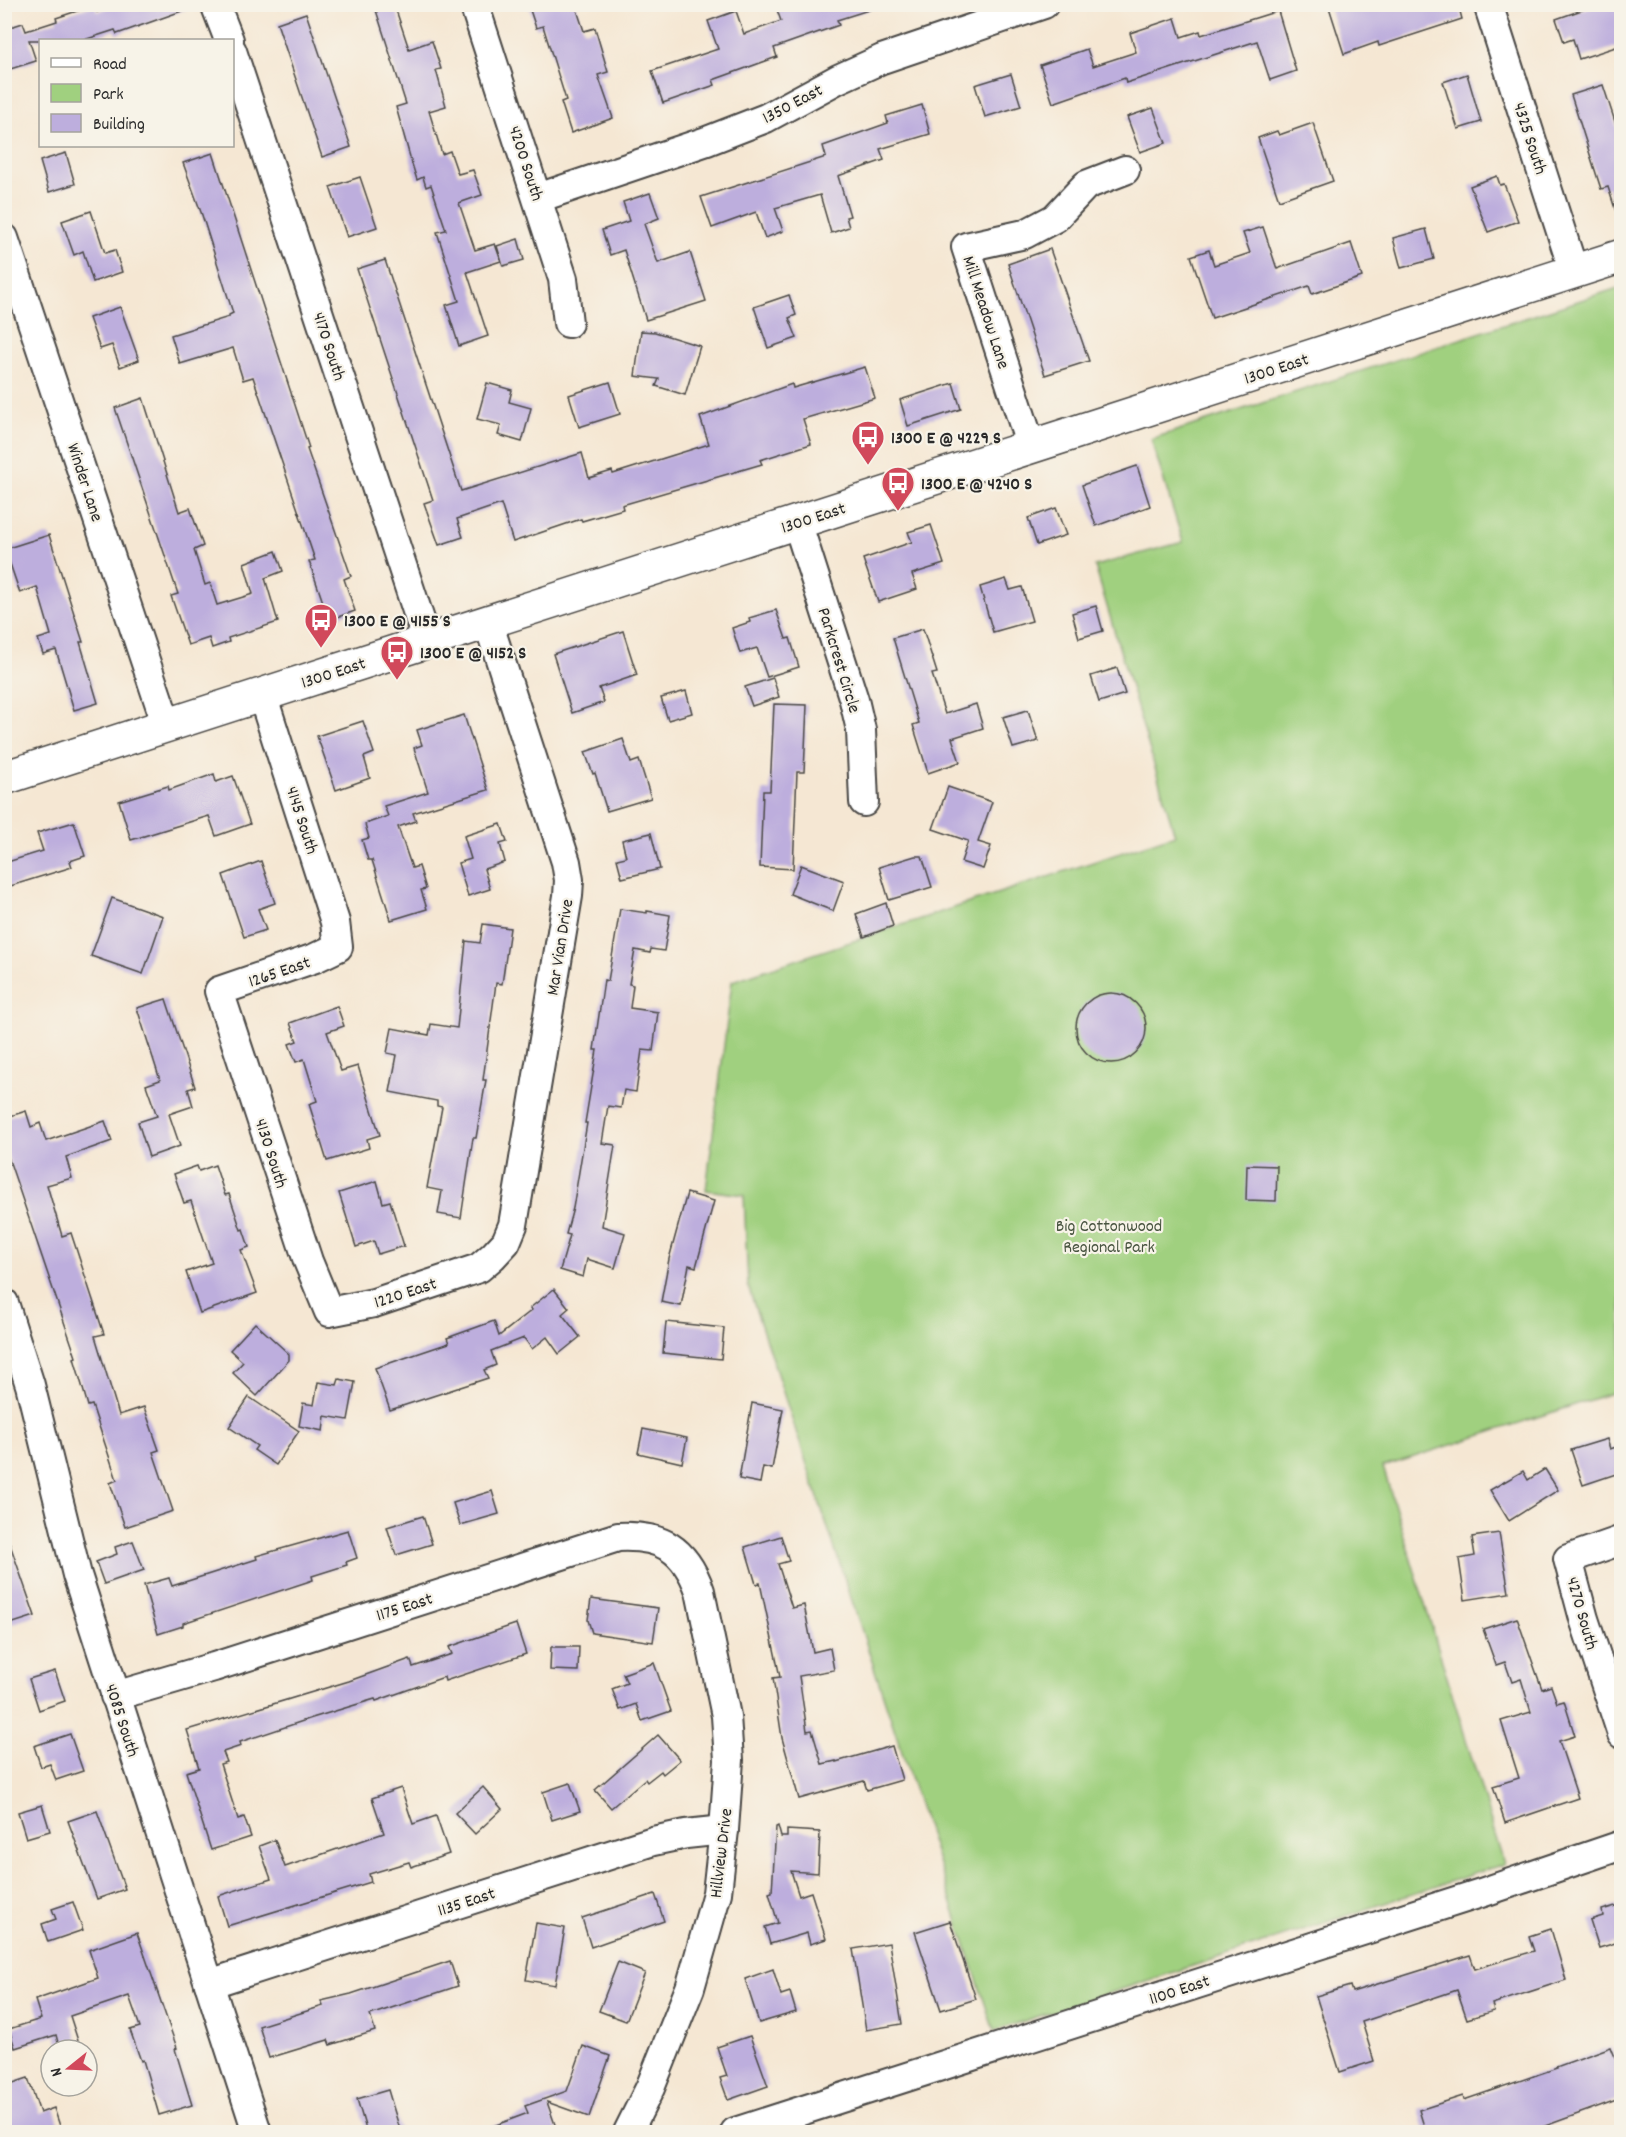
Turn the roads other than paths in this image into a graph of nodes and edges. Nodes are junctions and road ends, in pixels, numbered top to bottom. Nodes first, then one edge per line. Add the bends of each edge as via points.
1 (215, 4) edge
2 (474, 4) edge
3 (1044, 4) edge
4 (1488, 4) edge
5 (229, 39) edge
6 (234, 57) edge
7 (1125, 170) dead end
8 (538, 198) junction
9 (4, 238) edge
10 (1622, 256) edge
11 (1574, 272) junction
12 (14, 296) edge
13 (568, 323) dead end
14 (1031, 447) junction
15 (797, 522) junction
16 (488, 622) junction
17 (427, 641) junction
18 (262, 694) junction
19 (167, 726) junction
20 (4, 778) edge
21 (864, 802) dead end
22 (338, 947) joint
23 (219, 992) joint
24 (479, 1268) joint
25 (4, 1303) edge
26 (330, 1312) joint
27 (1622, 1540) edge
28 (686, 1563) joint
29 (115, 1696) junction
30 (1622, 1734) edge
31 (724, 1830) junction
32 (1622, 1845) edge
33 (209, 1984) junction
34 (257, 2133) edge
35 (628, 2133) edge
36 (735, 2133) edge

1 - 5 street
2 - 8 street, 4200 South
3 - 8 street, 1350 East via 882,59 766,118 707,141
4 - 11 street, 4325 South
6 - 17 street, 4170 South
7 - 14 street, Mill Meadow Lane via 1086,185 1054,218 1025,234 966,247
8 - 13 street, 4200 South via 564,279
9 - 12 street, Winder Lane
10 - 11 main road, 1300 East
11 - 14 main road, 1300 East
12 - 19 street, Winder Lane
14 - 15 main road, 1300 East
15 - 16 main road, 1300 East
15 - 21 street, Parkcrest Circle via 854,700 861,730
16 - 17 main road, 1300 East
16 - 24 street, Mar Vian Drive via 569,880 513,1225 506,1242
17 - 18 main road, 1300 East
18 - 19 main road, 1300 East
18 - 22 street, 4145 South via 335,922
19 - 20 main road, 1300 East
22 - 23 street, 1265 East
23 - 26 street, 4130 South via 308,1261
24 - 26 street, 1220 East via 374,1303
25 - 29 street, 4085 South via 30,1385 77,1575
27 - 30 street, 4270 South via 1568,1559
28 - 29 street, 1175 East via 664,1543 640,1536 618,1537
28 - 31 street, Hillview Drive via 700,1591 726,1716 729,1760
29 - 33 street, 4085 South
31 - 33 street, 1135 East via 653,1841
31 - 35 street, Hillview Drive via 717,1893 699,1960 650,2088
32 - 36 street, 1100 East
33 - 34 street, 4085 South

